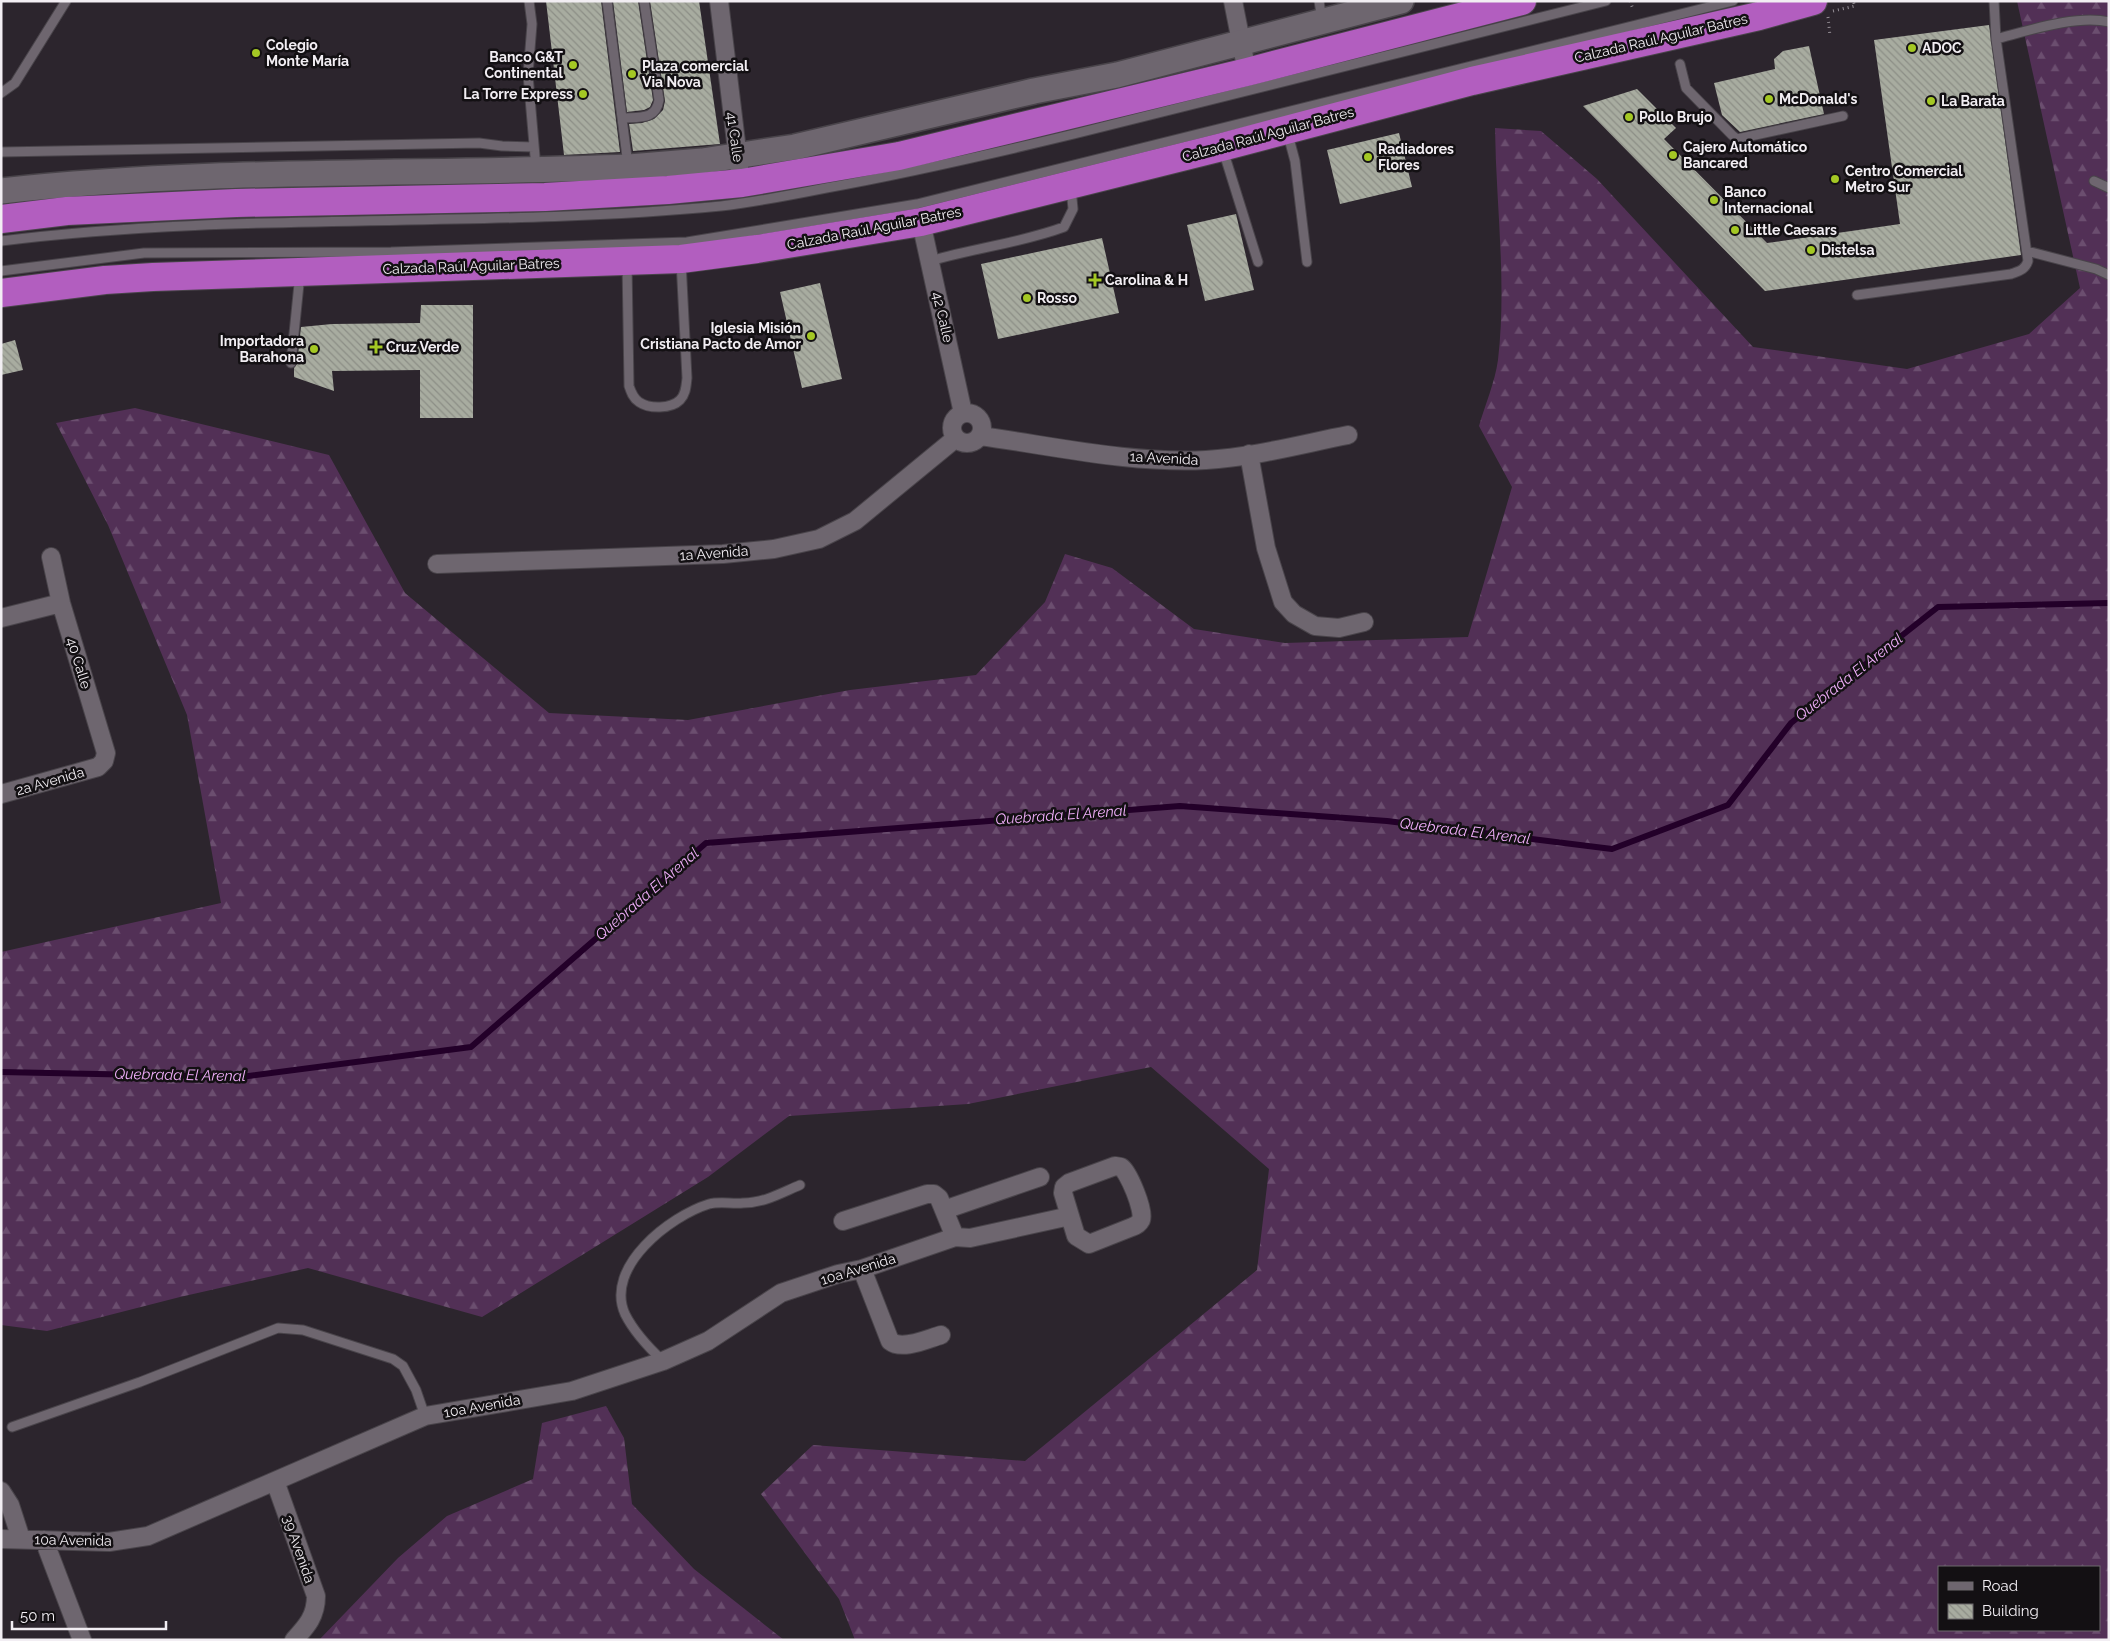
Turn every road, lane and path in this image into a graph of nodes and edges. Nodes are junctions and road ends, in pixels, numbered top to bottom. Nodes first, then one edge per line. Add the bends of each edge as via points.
1 (66, 1) edge
2 (529, 1) edge
3 (607, 1) edge
4 (644, 1) edge
5 (719, 1) edge
6 (1233, 1) edge
7 (1401, 1) edge
8 (1522, 1) edge
9 (1606, 1) edge
10 (1630, 1) edge
11 (1733, 1) edge
12 (1813, 1) edge
13 (1853, 1) edge
14 (1994, 1) edge
15 (1632, 9) dead end
16 (1321, 12) edge
17 (2109, 22) edge
18 (1830, 36) dead end
19 (1996, 39) junction
20 (1240, 43) junction
21 (1680, 64) dead end
22 (1247, 72) junction
23 (1, 93) edge
24 (1843, 116) dead end
25 (622, 118) junction
26 (1286, 129) junction
27 (1222, 147) junction
28 (1, 152) edge
29 (737, 157) junction
30 (535, 159) junction
31 (629, 167) junction
32 (2094, 181) dead end
33 (742, 183) junction
34 (1070, 184) junction
35 (2109, 188) edge
36 (1, 191) edge
37 (1, 219) edge
38 (921, 222) junction
39 (1, 241) edge
40 (2027, 251) junction
41 (681, 259) junction
42 (627, 260) junction
43 (930, 261) junction
44 (1258, 262) dead end
45 (1308, 262) dead end
46 (1, 270) edge
47 (300, 272) junction
48 (2109, 275) edge
49 (1, 293) edge
50 (1857, 295) dead end
51 (291, 363) dead end
52 (963, 413) junction
53 (1348, 435) dead end
54 (980, 436) junction
55 (956, 438) junction
56 (1248, 454) junction
57 (51, 557) dead end
58 (437, 564) dead end
59 (60, 603) junction
60 (1, 618) edge
61 (1364, 622) dead end
62 (98, 767) joint
63 (1, 794) edge
64 (1040, 1176) dead end
65 (800, 1185) dead end
66 (944, 1210) junction
67 (1070, 1216) junction
68 (843, 1222) dead end
69 (955, 1237) junction
70 (862, 1269) junction
71 (941, 1335) dead end
72 (663, 1361) junction
73 (425, 1416) junction
74 (12, 1427) dead end
75 (275, 1481) junction
76 (1, 1491) edge
77 (1, 1539) edge
78 (21, 1539) junction
79 (44, 1540) junction
80 (82, 1640) edge
81 (294, 1640) edge

1 - 23 lane via 15,83
2 - 30 lane via 532,24 528,75
3 - 25 lane
4 - 25 lane via 658,109 651,115
5 - 29 street, 41 Calle
6 - 20 street
7 - 16 street
8 - 22 highway
9 - 39 lane via 990,155 762,200 721,206 446,220 205,225 63,233
10 - 15 path
11 - 46 lane via 917,204 687,242 391,252 144,253
12 - 26 highway, Calzada Raúl Aguilar Batres via 1760,16 1489,77
13 - 18 path via 1854,6 1827,12
14 - 19 lane
16 - 20 street
17 - 19 lane via 2096,19 2048,26
19 - 40 lane
20 - 22 street
20 - 29 street via 1117,75
21 - 24 lane via 1686,88 1737,139
22 - 33 highway via 899,156
25 - 31 lane
26 - 27 highway, Calzada Raúl Aguilar Batres
26 - 45 lane via 1295,161
27 - 34 highway, Calzada Raúl Aguilar Batres
27 - 44 lane
28 - 30 lane via 479,143 502,146
29 - 31 street via 668,166
29 - 33 street, 41 Calle
30 - 31 street
30 - 36 street
32 - 35 lane
33 - 37 highway via 545,197 236,203 67,211
34 - 38 highway, Calzada Raúl Aguilar Batres
34 - 43 lane via 1073,209 1064,227
38 - 41 highway, Calzada Raúl Aguilar Batres
38 - 43 street, 42 Calle
40 - 48 lane
40 - 50 lane via 2025,268 2011,274
41 - 42 highway, Calzada Raúl Aguilar Batres
41 - 42 lane via 687,378 681,399 663,407 638,402 629,386
42 - 47 highway, Calzada Raúl Aguilar Batres
43 - 52 street, 42 Calle
47 - 49 highway, Calzada Raúl Aguilar Batres via 105,280
47 - 51 lane
52 - 54 street via 970,413 981,421
52 - 55 street via 953,421
53 - 56 street, 1a Avenida
54 - 55 street via 971,443
54 - 56 street, 1a Avenida via 1162,460 1207,460
55 - 58 street, 1a Avenida via 854,521 820,539 774,549 724,554
56 - 61 street via 1266,548 1283,602 1294,614 1315,626 1339,628
57 - 59 street, 40 Calle
59 - 60 street
59 - 62 street, 40 Calle via 106,753
62 - 63 street, 2a Avenida
64 - 66 street
65 - 72 lane via 767,1200 724,1202 699,1208 676,1220 636,1255 621,1287 625,1313 645,1344
66 - 68 street via 939,1198 927,1194
66 - 69 street
67 - 67 street via 1076,1236 1089,1244 1138,1224 1142,1212 1124,1169 1115,1166 1064,1187
67 - 69 street, 10a Avenida via 970,1238
69 - 70 street, 10a Avenida
70 - 71 street via 892,1343 899,1345
70 - 72 street, 10a Avenida via 781,1293 708,1341
72 - 73 street, 10a Avenida via 572,1391
73 - 74 lane via 404,1366 393,1359 303,1330 278,1328
73 - 75 street, 10a Avenida
75 - 79 street, 10a Avenida via 148,1536 109,1542
75 - 81 street, 39 Avenida via 316,1596 313,1618
76 - 78 street via 10,1505
77 - 78 street, 10a Avenida
78 - 79 street, 10a Avenida
79 - 80 street

